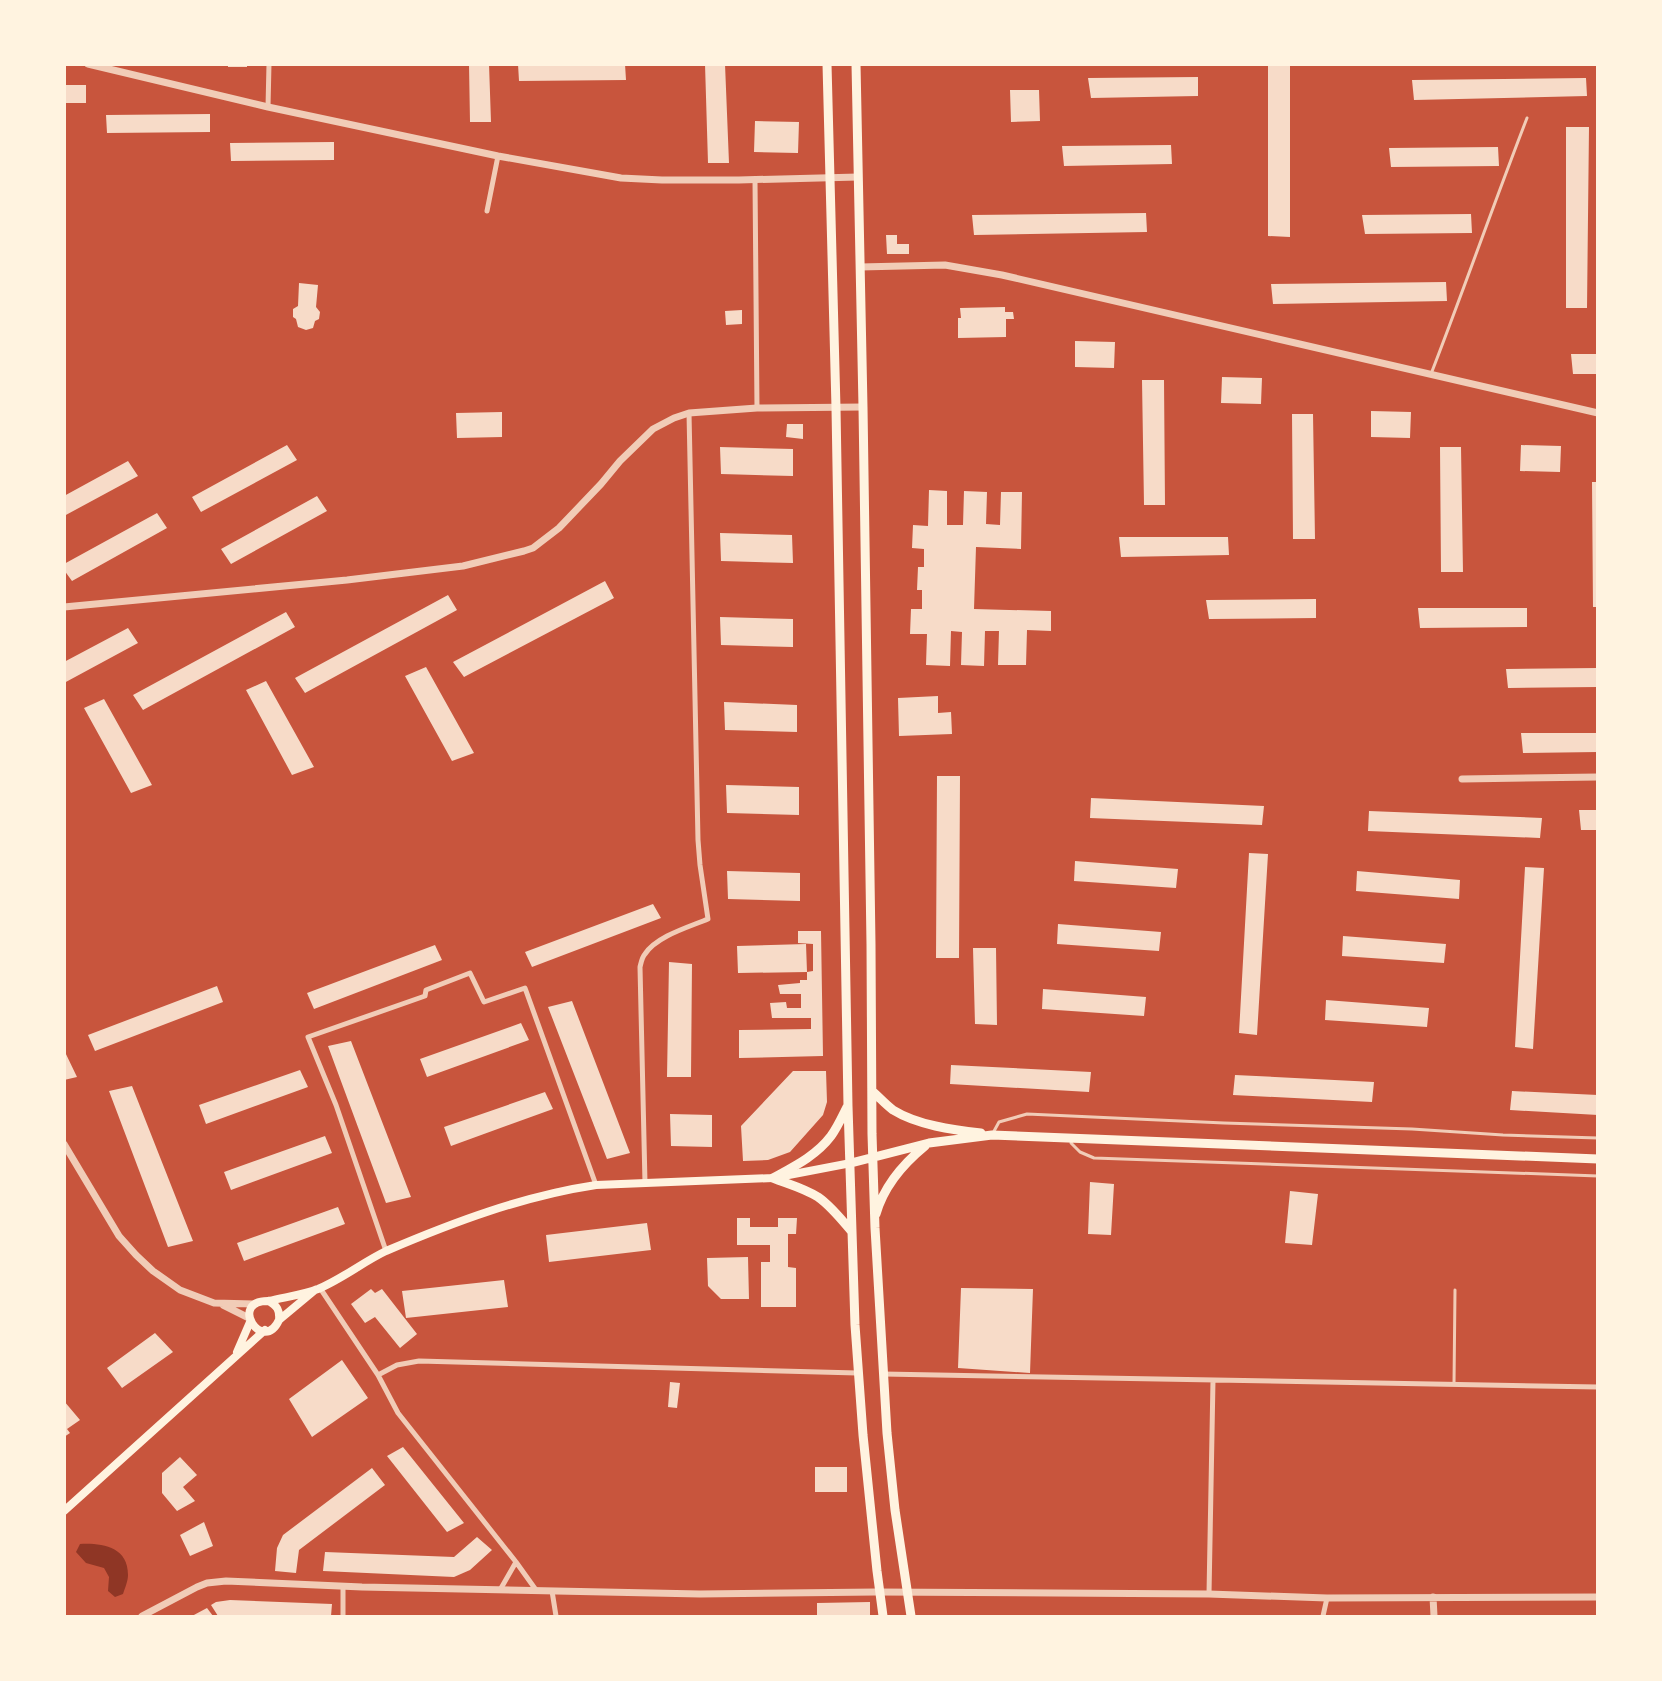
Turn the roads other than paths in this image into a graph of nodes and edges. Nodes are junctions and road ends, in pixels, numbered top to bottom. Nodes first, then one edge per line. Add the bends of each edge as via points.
1 (88, 64) edge
2 (269, 64) edge
3 (827, 64) edge
4 (855, 64) edge
5 (268, 107) junction
6 (1527, 118) dead end
7 (498, 156) junction
8 (858, 177) junction
9 (830, 178) junction
10 (755, 180) junction
11 (487, 211) dead end
12 (860, 267) junction
13 (1431, 374) junction
14 (863, 406) junction
15 (757, 408) junction
16 (836, 408) junction
17 (689, 413) junction
18 (1598, 413) edge
19 (64, 608) edge
20 (1598, 777) edge
21 (1462, 779) dead end
22 (872, 1091) junction
23 (848, 1106) junction
24 (992, 1135) junction
25 (1072, 1138) junction
26 (1598, 1138) edge
27 (929, 1143) junction
28 (64, 1144) edge
29 (873, 1157) junction
30 (1598, 1159) edge
31 (851, 1163) junction
32 (1598, 1176) edge
33 (773, 1178) junction
34 (645, 1183) junction
35 (596, 1185) junction
36 (874, 1228) junction
37 (852, 1232) junction
38 (387, 1251) junction
39 (317, 1289) junction
40 (1455, 1290) dead end
41 (269, 1301) junction
42 (221, 1304) junction
43 (254, 1304) junction
44 (279, 1317) junction
45 (250, 1320) junction
46 (265, 1330) junction
47 (236, 1355) junction
48 (857, 1373) junction
49 (883, 1374) junction
50 (378, 1375) junction
51 (1213, 1380) junction
52 (1454, 1384) junction
53 (1598, 1387) edge
54 (64, 1511) edge
55 (516, 1562) junction
56 (344, 1587) junction
57 (500, 1590) junction
58 (536, 1590) junction
59 (552, 1591) junction
60 (880, 1592) junction
61 (907, 1592) junction
62 (1209, 1594) junction
63 (1433, 1597) junction
64 (1598, 1597) edge
65 (1327, 1598) junction
66 (142, 1617) edge
67 (343, 1617) edge
68 (556, 1617) edge
69 (884, 1617) edge
70 (911, 1617) edge
71 (1323, 1617) edge
72 (1434, 1617) edge

1 - 5 street
2 - 5 street
3 - 9 main road
4 - 8 main road
5 - 7 street
6 - 13 lane
7 - 10 street via 621,178
7 - 11 street
8 - 9 street
8 - 12 main road
9 - 10 street
9 - 16 main road
10 - 15 street
12 - 13 street via 953,265
12 - 14 main road
13 - 18 street
14 - 16 street
14 - 22 main road
15 - 16 street
15 - 17 street
16 - 23 main road
17 - 19 street via 653,429 559,528 524,552 463,566
17 - 34 street via 698,840 708,919 655,944 644,955 640,967
20 - 21 street
22 - 24 main road via 902,1115 941,1127
22 - 29 main road
23 - 31 main road
23 - 33 main road via 831,1136 817,1151
24 - 25 main road
24 - 26 lane via 999,1122 1026,1114
24 - 27 main road
25 - 30 main road
25 - 32 lane via 1071,1143 1080,1152 1094,1158
27 - 29 main road
27 - 36 main road via 912,1156 889,1184
28 - 42 street via 118,1236 136,1255 180,1290
29 - 31 main road
29 - 36 main road
31 - 33 main road
31 - 37 main road
33 - 34 main road
33 - 37 main road via 819,1198
34 - 35 main road
35 - 38 main road via 515,1202
35 - 38 street via 525,988 484,1002 470,973 426,990 425,996 308,1037
36 - 49 main road
37 - 48 main road
38 - 39 main road
39 - 41 main road
39 - 44 main road
39 - 50 street
40 - 52 lane
41 - 43 main road
41 - 44 main road
42 - 43 street
42 - 45 street
43 - 45 main road
44 - 46 main road via 273,1328
45 - 46 main road via 260,1331
45 - 47 main road
46 - 47 main road
47 - 54 main road
48 - 50 street via 419,1361 398,1365
48 - 60 main road
49 - 51 street
49 - 61 main road
50 - 55 street via 398,1413
51 - 52 street
51 - 62 street
52 - 53 street
55 - 57 street
55 - 58 street
56 - 57 street
56 - 66 street via 207,1583
56 - 67 street
57 - 58 street
58 - 59 street
59 - 60 street
59 - 68 street
60 - 61 street
60 - 69 main road
61 - 62 street
61 - 70 main road
62 - 65 street
63 - 64 street
63 - 65 street
63 - 72 street
65 - 71 street

